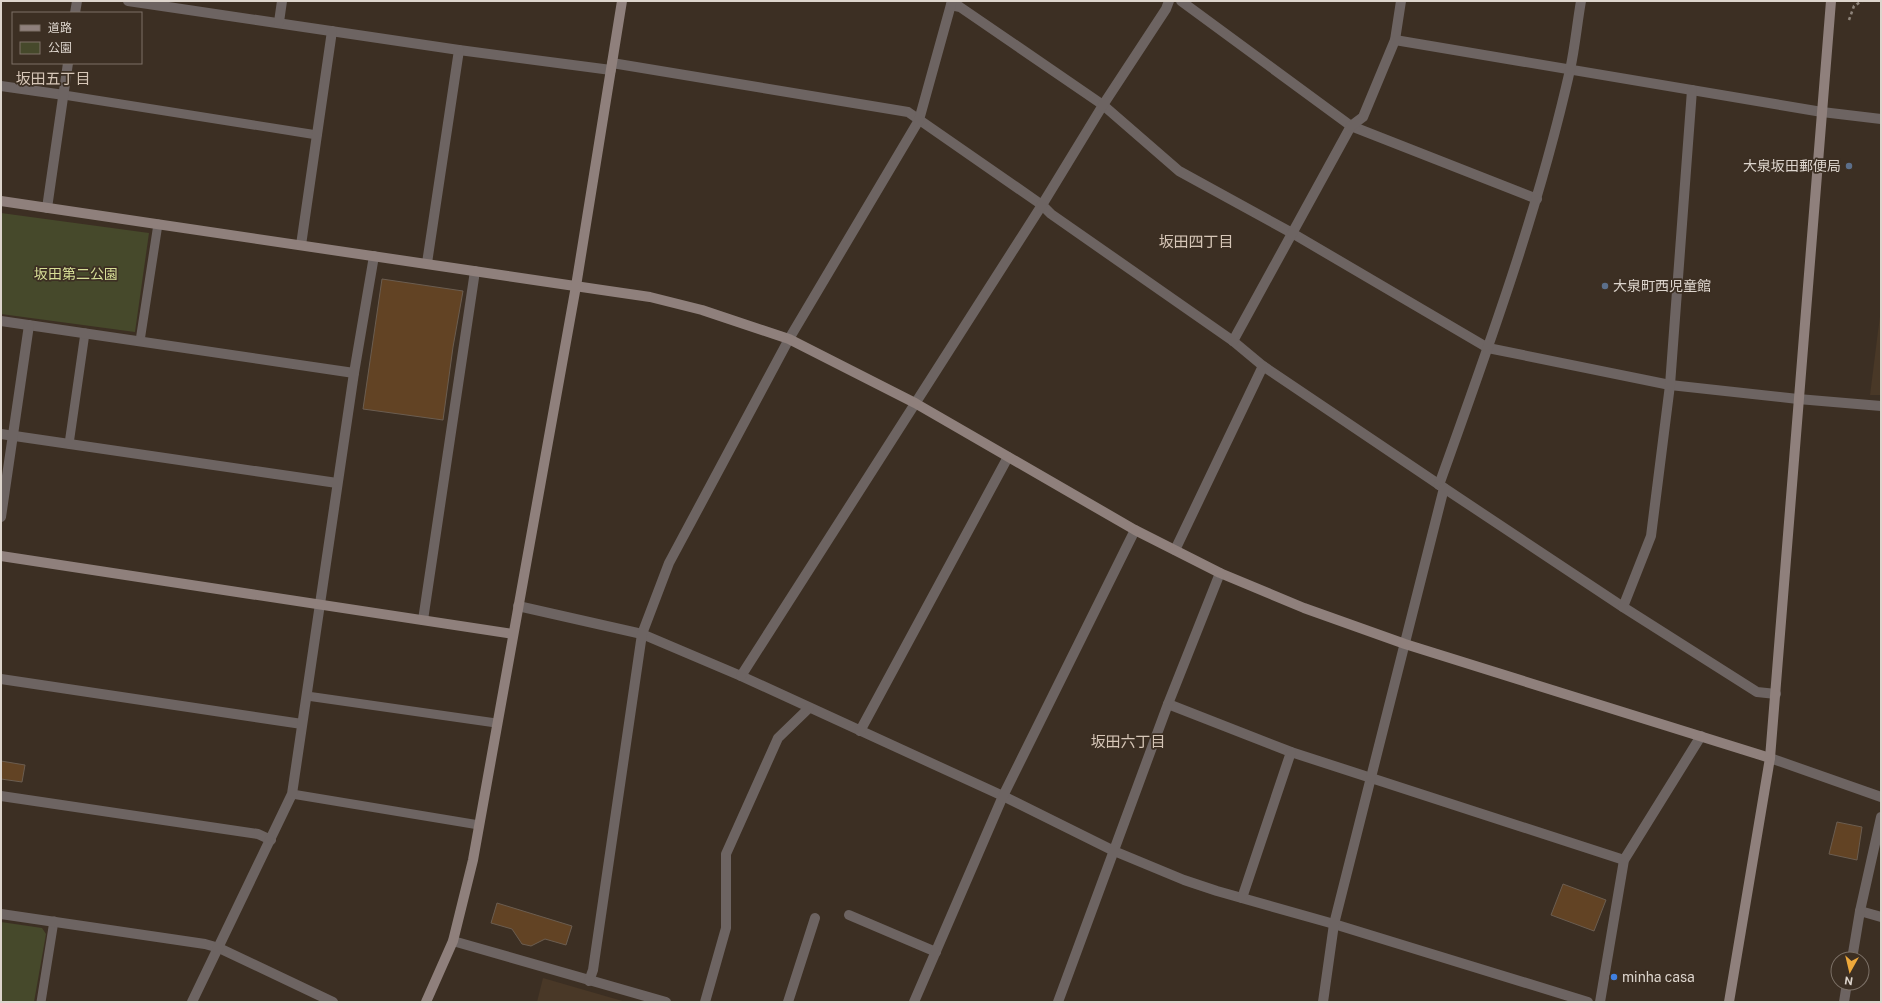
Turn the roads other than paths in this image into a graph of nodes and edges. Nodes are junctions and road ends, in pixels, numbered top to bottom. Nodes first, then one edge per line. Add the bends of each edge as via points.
1 (77, 1) edge
2 (128, 1) edge
3 (282, 1) edge
4 (622, 1) edge
5 (1169, 1) edge
6 (1181, 1) edge
7 (1401, 1) edge
8 (1581, 1) edge
9 (1831, 1) edge
10 (951, 3) edge
11 (75, 12) edge
12 (279, 22) junction
13 (332, 31) junction
14 (1395, 40) junction
15 (459, 50) junction
16 (68, 64) edge
17 (611, 66) junction
18 (1570, 69) junction
19 (1, 86) edge
20 (1692, 90) junction
21 (64, 95) junction
22 (1103, 105) junction
23 (1822, 112) junction
24 (920, 120) junction
25 (1881, 120) edge
26 (1351, 126) junction
27 (317, 136) junction
28 (1537, 199) junction
29 (1, 201) edge
30 (1042, 205) junction
31 (47, 208) junction
32 (158, 224) junction
33 (1292, 233) junction
34 (301, 245) junction
35 (374, 256) junction
36 (427, 263) junction
37 (475, 271) junction
38 (576, 286) junction
39 (1, 320) edge
40 (29, 325) junction
41 (85, 333) junction
42 (789, 339) junction
43 (140, 341) junction
44 (1233, 342) junction
45 (1488, 348) junction
46 (1263, 366) junction
47 (354, 373) junction
48 (1670, 385) junction
49 (1798, 399) junction
50 (915, 403) junction
51 (1881, 406) edge
52 (1, 434) edge
53 (13, 436) junction
54 (69, 444) junction
55 (1008, 457) junction
56 (337, 483) junction
57 (1441, 487) junction
58 (1, 517) edge
59 (1135, 530) junction
60 (1175, 550) junction
61 (1, 556) edge
62 (1220, 573) junction
63 (320, 603) junction
64 (518, 606) junction
65 (1623, 607) junction
66 (423, 620) junction
67 (513, 634) junction
68 (642, 634) junction
69 (1405, 644) junction
70 (741, 676) junction
71 (1, 679) edge
72 (1776, 694) junction
73 (307, 696) junction
74 (1168, 704) junction
75 (809, 708) junction
76 (496, 723) junction
77 (302, 724) junction
78 (860, 731) junction
79 (1701, 736) junction
80 (1291, 752) junction
81 (1770, 758) junction
82 (1370, 779) junction
83 (292, 794) junction
84 (1, 796) edge
85 (1003, 796) junction
86 (1881, 797) edge
87 (1881, 817) edge
88 (479, 825) junction
89 (271, 840) junction
90 (1114, 851) junction
91 (1624, 860) junction
92 (1242, 898) junction
93 (1860, 911) junction
94 (1, 914) edge
95 (849, 915) dead end
96 (1881, 917) edge
97 (815, 918) dead end
98 (54, 921) junction
99 (1334, 924) junction
100 (453, 941) junction
101 (219, 948) junction
102 (1853, 951) edge
103 (936, 952) junction
104 (589, 981) junction
105 (1846, 991) edge
106 (41, 1002) edge
107 (192, 1002) edge
108 (333, 1002) edge
109 (426, 1002) edge
110 (666, 1002) edge
111 (705, 1002) edge
112 (788, 1002) edge
113 (914, 1002) edge
114 (1058, 1002) edge
115 (1323, 1002) edge
116 (1588, 1002) edge
117 (1600, 1002) edge
118 (1729, 1002) edge
119 (1844, 1002) edge

1 - 11 street
2 - 12 street
3 - 12 street
4 - 17 street
5 - 22 street
6 - 26 street
7 - 14 street
8 - 18 street
9 - 23 street
10 - 22 street
10 - 24 street
12 - 13 street
13 - 15 street
13 - 27 street
14 - 18 street
14 - 26 street via 1363,117
15 - 17 street
15 - 36 street
16 - 21 street
17 - 24 street via 908,112
17 - 38 street
18 - 20 street
18 - 28 street
19 - 21 street
20 - 23 street
20 - 48 street
21 - 27 lane
21 - 31 street
22 - 30 street
22 - 33 street via 1179,171
23 - 25 street
23 - 49 street
24 - 30 street
24 - 42 street
26 - 28 street
26 - 33 street
27 - 34 street
28 - 45 street
29 - 31 street
30 - 44 street
30 - 50 street
31 - 32 street
32 - 34 street
32 - 43 lane
33 - 44 street
33 - 45 street
34 - 35 street
35 - 36 street
35 - 47 street
36 - 37 street
37 - 38 street
37 - 66 street
38 - 42 street via 702,310
38 - 64 street
39 - 40 street
40 - 41 street
40 - 53 street
41 - 43 street
41 - 54 lane
42 - 50 street
42 - 68 street via 669,563
43 - 47 street
44 - 46 street
45 - 48 street
45 - 57 street
46 - 57 street
46 - 60 street
47 - 56 street
48 - 49 street
48 - 65 street via 1651,536
49 - 51 street
49 - 72 street
50 - 55 street
50 - 70 street
52 - 53 street
53 - 54 street
53 - 58 street
54 - 56 street
55 - 59 street
55 - 78 street
56 - 63 street
57 - 65 street
57 - 69 street
59 - 60 street
59 - 85 street
60 - 62 street
61 - 63 street
62 - 69 street via 1304,608
62 - 74 street
63 - 66 street
63 - 73 street
64 - 67 street
64 - 68 street
65 - 72 street via 1757,692
66 - 67 street
67 - 76 street
68 - 70 street
68 - 104 street via 594,962
69 - 79 street
69 - 82 street
70 - 75 street
71 - 77 street
72 - 81 street
73 - 76 lane
73 - 77 street
74 - 80 street
74 - 90 street
75 - 78 street
75 - 111 street via 778,738 726,854 726,928
76 - 88 street
77 - 83 street
78 - 85 street
79 - 81 street
79 - 91 street
80 - 82 street
80 - 92 street
81 - 86 street
81 - 118 street
82 - 91 street
82 - 99 street
83 - 88 lane
83 - 89 street
84 - 89 street via 258,834
85 - 90 street
85 - 103 street
87 - 93 street
88 - 100 street
89 - 101 street
90 - 92 street via 1184,880
90 - 114 street
91 - 117 street
92 - 99 street
93 - 96 street
93 - 102 street
94 - 98 street
95 - 103 street
97 - 112 street
98 - 101 street
98 - 106 lane
99 - 115 street
99 - 116 street
100 - 104 street
100 - 109 street
101 - 107 street
101 - 108 street
103 - 113 street
104 - 110 street
105 - 119 street

